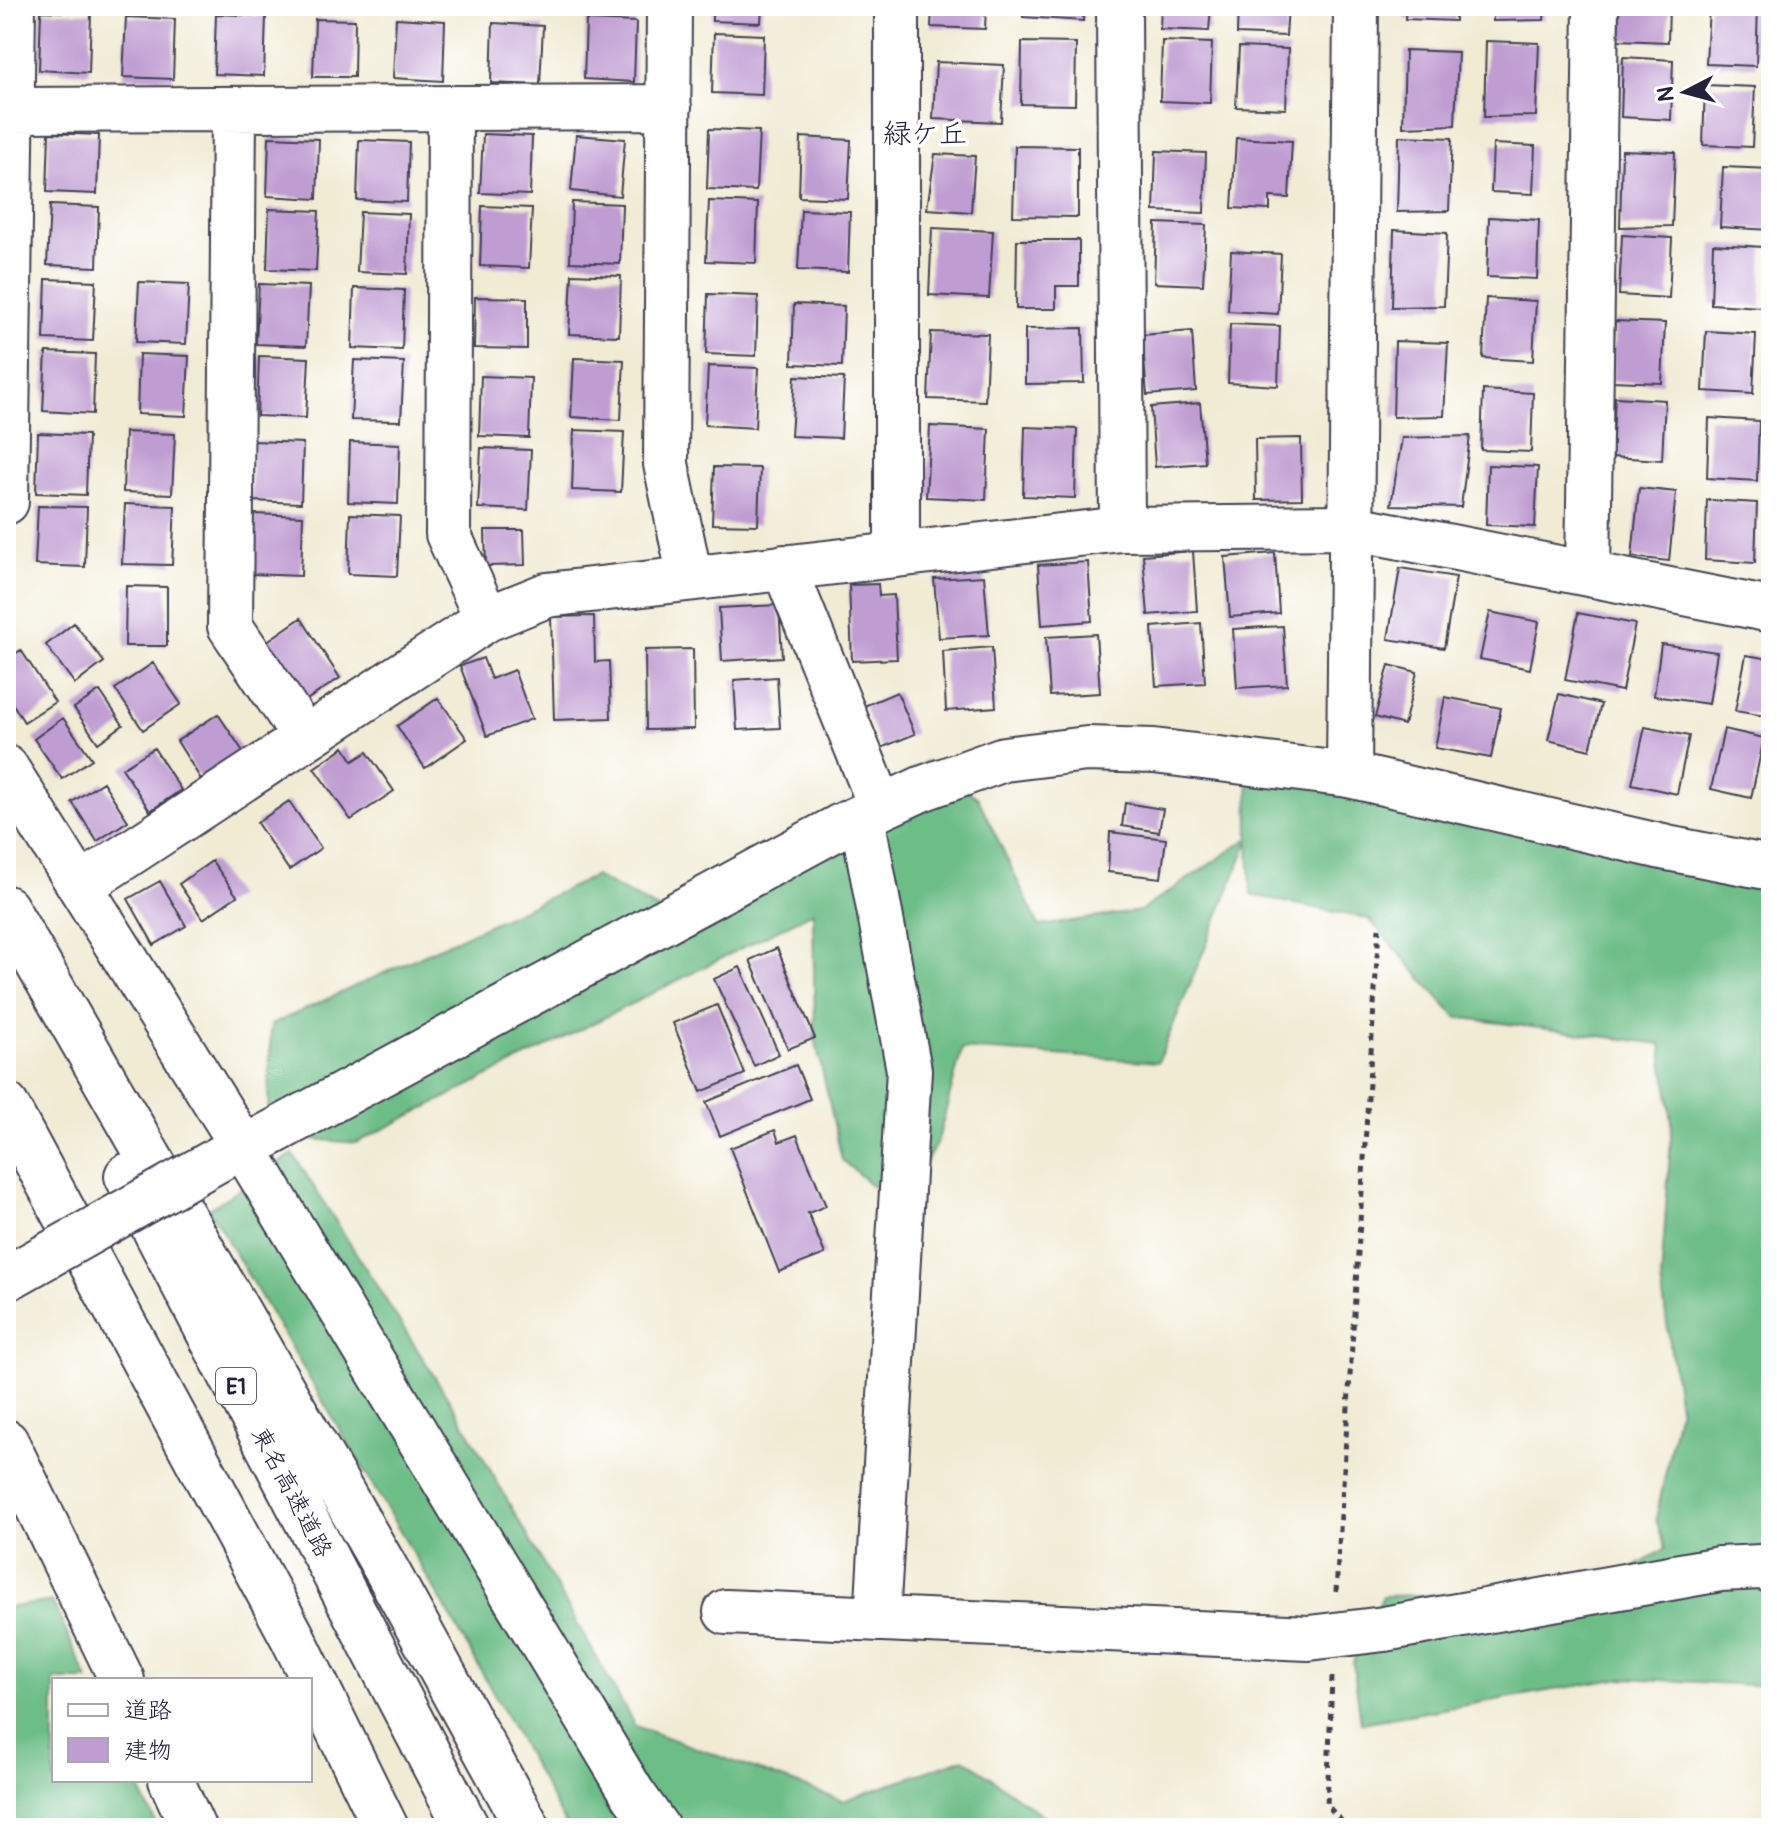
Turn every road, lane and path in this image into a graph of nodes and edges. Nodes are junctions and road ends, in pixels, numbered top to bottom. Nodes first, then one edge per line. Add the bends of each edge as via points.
1 (13, 6) edge
2 (669, 6) edge
3 (897, 6) edge
4 (1119, 6) edge
5 (1356, 6) edge
6 (1596, 6) edge
7 (669, 107) junction
8 (450, 108) junction
9 (234, 109) junction
10 (12, 110) junction
11 (6, 502) edge
12 (1350, 527) junction
13 (1122, 529) junction
14 (897, 554) junction
15 (784, 567) junction
16 (1588, 574) junction
17 (690, 578) junction
18 (1771, 610) edge
19 (487, 619) junction
20 (305, 738) junction
21 (6, 768) edge
22 (1349, 775) junction
23 (872, 812) junction
24 (1771, 868) edge
25 (80, 886) junction
26 (6, 908) edge
27 (1379, 928) dead end
28 (6, 943) edge
29 (6, 1105) edge
30 (232, 1153) junction
31 (6, 1279) edge
32 (6, 1442) edge
33 (1771, 1570) edge
34 (726, 1612) dead end
35 (877, 1619) junction
36 (1333, 1635) junction
37 (121, 1678) edge
38 (172, 1782) edge
39 (193, 1828) edge
40 (386, 1828) edge
41 (467, 1828) edge
42 (528, 1828) edge
43 (657, 1828) edge
44 (1348, 1828) edge

1 - 10 main road
2 - 7 main road
3 - 14 main road
4 - 13 main road
5 - 12 main road
6 - 16 main road
7 - 8 main road
7 - 17 main road via 666,464
8 - 9 main road
8 - 19 main road via 448,534
9 - 10 main road
9 - 20 main road via 230,626
10 - 11 main road
12 - 13 main road
12 - 16 main road
12 - 22 main road
13 - 14 main road
14 - 15 main road
15 - 17 main road
15 - 23 main road
16 - 18 main road
17 - 19 main road via 547,595
19 - 20 main road
20 - 25 main road
21 - 25 main road
22 - 23 main road via 1154,751 1087,749 1004,759
22 - 24 main road
23 - 30 main road
23 - 35 main road via 909,1070
25 - 30 main road
26 - 42 main road via 379,1557
27 - 36 path
28 - 41 main road, 東名高速道路 / E1
29 - 40 main road via 292,1636
30 - 31 main road, bridge
30 - 43 main road
32 - 37 main road
33 - 36 main road via 1720,1569
34 - 35 main road
35 - 36 main road
36 - 44 path via 1327,1805
38 - 39 main road

